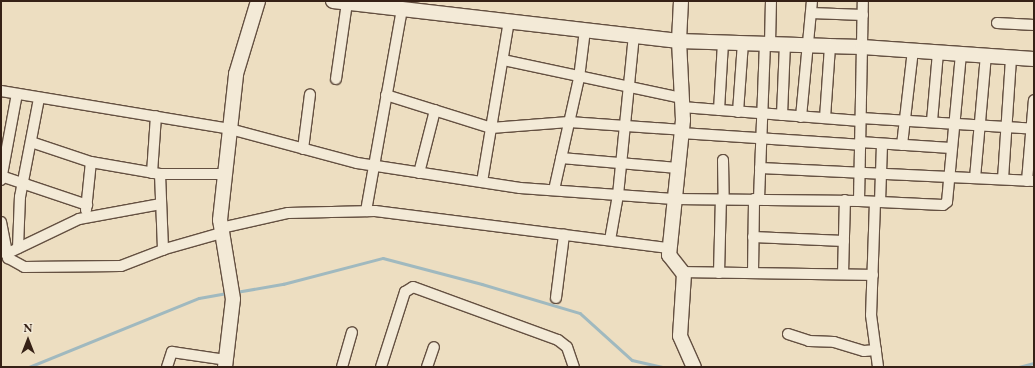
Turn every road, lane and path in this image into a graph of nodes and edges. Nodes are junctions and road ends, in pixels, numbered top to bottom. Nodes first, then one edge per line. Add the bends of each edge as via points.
1 (258, 1) edge
2 (681, 1) edge
3 (771, 1) edge
4 (812, 1) edge
5 (863, 1) edge
6 (340, 2) edge
7 (402, 9) junction
8 (811, 13) junction
9 (862, 15) junction
10 (509, 21) junction
11 (997, 23) dead end
12 (1034, 25) edge
13 (585, 30) junction
14 (634, 36) junction
15 (679, 41) junction
16 (723, 42) junction
17 (743, 43) junction
18 (768, 44) junction
19 (785, 44) junction
20 (808, 45) junction
21 (830, 46) junction
22 (862, 47) junction
23 (913, 50) junction
24 (938, 52) junction
25 (962, 54) junction
26 (986, 55) junction
27 (1011, 57) junction
28 (1034, 59) edge
29 (503, 60) junction
30 (579, 78) junction
31 (336, 79) dead end
32 (629, 88) junction
33 (1, 92) edge
34 (17, 94) junction
35 (310, 94) dead end
36 (386, 95) junction
37 (39, 98) junction
38 (1034, 100) edge
39 (682, 103) junction
40 (435, 110) junction
41 (719, 110) junction
42 (738, 112) junction
43 (764, 114) junction
44 (782, 115) junction
45 (156, 116) junction
46 (801, 117) junction
47 (825, 118) junction
48 (860, 119) junction
49 (906, 120) junction
50 (932, 121) junction
51 (569, 122) junction
52 (953, 122) junction
53 (980, 125) junction
54 (626, 126) junction
55 (1006, 127) junction
56 (491, 128) junction
57 (230, 129) junction
58 (1033, 129) edge
59 (681, 132) junction
60 (762, 138) junction
61 (31, 142) junction
62 (860, 144) junction
63 (882, 144) junction
64 (902, 145) junction
65 (951, 148) junction
66 (303, 149) junction
67 (561, 158) junction
68 (723, 160) dead end
69 (91, 162) junction
70 (622, 163) junction
71 (373, 166) junction
72 (678, 168) junction
73 (760, 168) junction
74 (156, 173) junction
75 (419, 173) junction
76 (859, 173) junction
77 (225, 174) junction
78 (881, 174) junction
79 (1, 177) edge
80 (949, 177) junction
81 (975, 178) junction
82 (1003, 180) junction
83 (1031, 181) edge
84 (23, 182) junction
85 (482, 182) junction
86 (554, 190) junction
87 (618, 195) junction
88 (674, 199) junction
89 (722, 199) junction
90 (756, 199) junction
91 (845, 200) junction
92 (859, 201) junction
93 (878, 202) junction
94 (161, 204) junction
95 (87, 205) junction
96 (366, 211) junction
97 (85, 218) junction
98 (1, 222) edge
99 (221, 230) junction
100 (564, 235) junction
101 (753, 237) junction
102 (610, 240) junction
103 (844, 241) junction
104 (18, 248) junction
105 (670, 248) junction
106 (163, 250) junction
107 (5, 257) edge
108 (683, 272) junction
109 (719, 273) junction
110 (753, 273) junction
111 (843, 274) junction
112 (873, 275) junction
113 (556, 298) dead end
114 (352, 332) dead end
115 (788, 334) dead end
116 (434, 347) dead end
117 (876, 350) junction
118 (692, 363) edge
119 (221, 364) edge
120 (168, 367) edge
121 (342, 367) edge
122 (381, 367) edge
123 (427, 367) edge
124 (574, 367) edge
125 (878, 367) edge

1 - 57 main road via 236,74
2 - 15 main road
3 - 18 street
4 - 8 street
5 - 9 street
6 - 7 main road
6 - 31 street
7 - 10 main road
7 - 36 street
8 - 9 street
8 - 20 street
9 - 22 street
10 - 13 main road
10 - 29 street
11 - 12 street
13 - 14 main road
13 - 30 street
14 - 15 main road
14 - 32 street
15 - 16 main road
15 - 39 main road
16 - 17 main road
16 - 41 street
17 - 18 main road
17 - 42 street
18 - 19 main road
18 - 43 street
19 - 20 main road
19 - 44 street
20 - 21 main road
20 - 46 street
21 - 22 main road
21 - 47 street
22 - 23 main road
22 - 48 street
23 - 24 main road
23 - 49 street
24 - 25 main road
24 - 50 street
25 - 26 main road
25 - 52 street
26 - 27 main road
26 - 53 street
27 - 28 main road
27 - 55 street
29 - 30 street
29 - 56 street
30 - 32 street
30 - 51 street
32 - 39 street
32 - 54 street
33 - 34 street
34 - 37 street
34 - 79 street
35 - 66 street
36 - 40 street
36 - 71 street
37 - 45 street
37 - 61 street
38 - 58 street
39 - 41 street
39 - 59 main road
40 - 56 street
40 - 75 street
41 - 42 street
42 - 43 street
43 - 44 street
43 - 60 street
44 - 46 street
45 - 57 street
45 - 74 street
46 - 47 street
47 - 48 street
48 - 49 street
48 - 62 street
49 - 50 street
49 - 64 street
50 - 52 street
51 - 54 street
51 - 56 street
51 - 67 street
52 - 53 street
52 - 65 street
53 - 55 street
53 - 81 street
54 - 59 street
54 - 70 street
55 - 58 street
55 - 82 street
56 - 85 street
57 - 66 street
57 - 77 main road
58 - 83 street
59 - 60 street
59 - 72 main road
60 - 62 street
60 - 73 street
61 - 69 street
61 - 84 street
62 - 63 street
62 - 76 street
63 - 64 street
63 - 78 street
64 - 65 street
65 - 80 street
66 - 71 street
67 - 70 street
67 - 86 street
68 - 89 street
69 - 74 street
69 - 95 street
70 - 72 street
70 - 87 street
71 - 75 street
71 - 96 street
72 - 88 main road
73 - 76 street
73 - 90 street
74 - 77 street
74 - 94 street
75 - 85 street
76 - 78 street
76 - 92 street
77 - 99 main road
78 - 80 street
78 - 93 street
79 - 84 street
80 - 81 street
80 - 93 street via 945,204
81 - 82 street
82 - 83 street
84 - 95 street
84 - 104 street
85 - 86 street
86 - 87 street
87 - 88 street
87 - 102 street
88 - 89 street
88 - 105 main road
89 - 90 street
89 - 109 street
90 - 91 street
90 - 101 street
91 - 92 street
91 - 103 street
92 - 93 street
93 - 112 street
94 - 97 street
94 - 106 street
95 - 97 street
96 - 99 street via 288,213
96 - 100 street
97 - 104 street
98 - 107 street
99 - 106 street
99 - 119 main road via 233,292 228,336
100 - 102 street
100 - 113 street
101 - 103 street
101 - 110 street
102 - 105 street
103 - 111 street
104 - 107 street
105 - 108 main road via 669,255
106 - 107 street via 117,267 24,267
108 - 109 street
108 - 118 main road via 680,336
109 - 110 street
110 - 111 street
111 - 112 street
112 - 117 street via 871,314
114 - 121 street
115 - 117 street via 809,341 834,342 864,351
116 - 123 street
117 - 125 street
119 - 120 street via 172,352
122 - 124 street via 405,292 412,287 558,340 567,347

